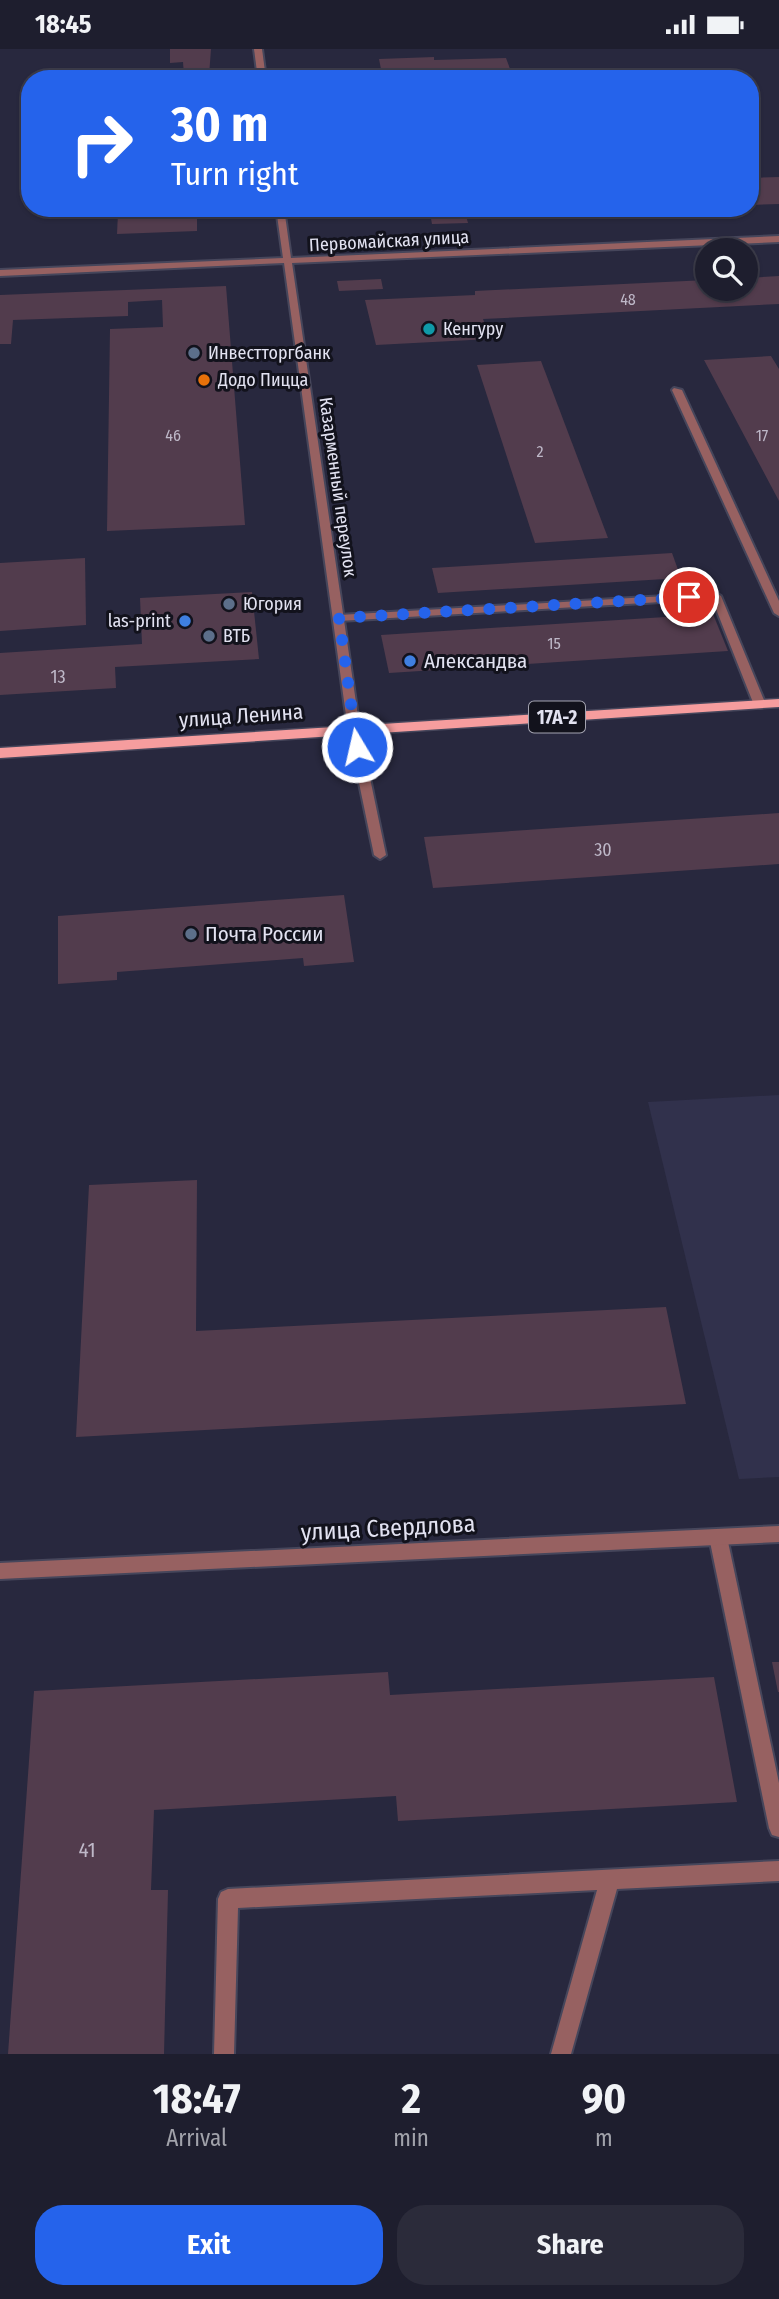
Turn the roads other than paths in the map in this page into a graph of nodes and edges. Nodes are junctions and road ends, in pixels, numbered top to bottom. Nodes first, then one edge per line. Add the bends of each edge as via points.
1 (258, 49) edge
2 (261, 70) edge
3 (281, 217) edge
4 (779, 239) edge
5 (287, 261) junction
6 (0, 273) edge
7 (677, 390) dead end
8 (779, 613) edge
9 (339, 618) junction
10 (779, 703) edge
11 (760, 705) junction
12 (354, 730) junction
13 (0, 753) edge
14 (380, 855) dead end
15 (779, 1534) edge
16 (718, 1537) junction
17 (0, 1571) edge
18 (779, 1828) edge
19 (779, 1871) edge
20 (610, 1880) junction
21 (224, 2054) edge
22 (561, 2054) edge

1 - 2 street
3 - 5 street, Казарменный переулок
4 - 5 street, Первомайская улица
5 - 6 street, Первомайская улица
5 - 9 street, Казарменный переулок
7 - 8 street
9 - 11 street via 716,596
9 - 12 street, Казарменный переулок
10 - 11 main road, улица Ленина / 17А-2
11 - 12 main road, улица Ленина / 17А-2
12 - 13 main road, улица Ленина / 17А-2
12 - 14 street, Казарменный переулок
15 - 16 street, улица Свердлова
16 - 17 street, улица Свердлова
16 - 18 street
19 - 20 street
20 - 21 street via 228,1899
20 - 22 street

